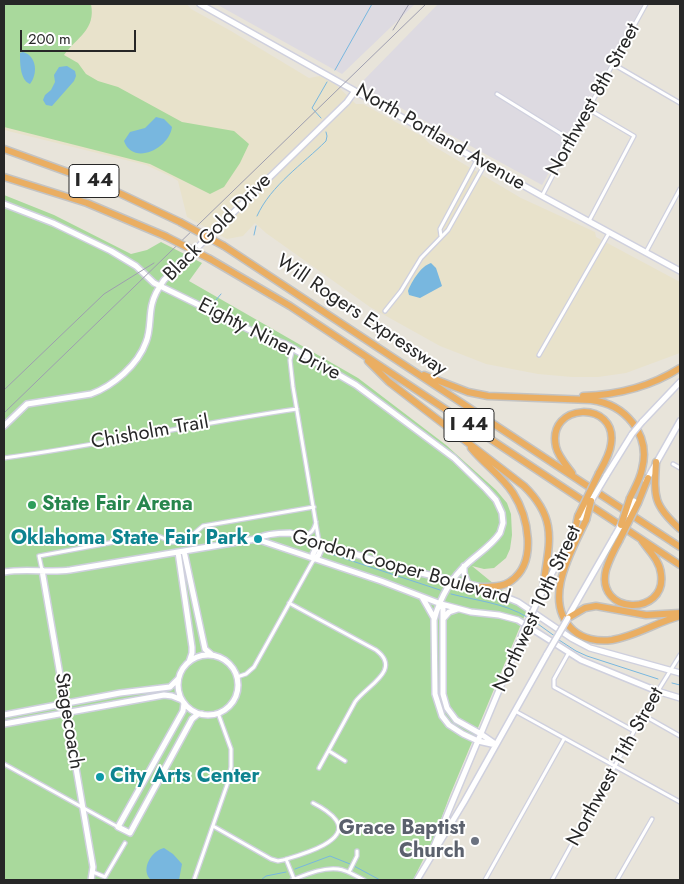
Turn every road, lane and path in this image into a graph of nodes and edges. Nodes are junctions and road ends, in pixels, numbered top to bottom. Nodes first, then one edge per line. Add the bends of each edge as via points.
1 (200, 4) edge
2 (646, 4) edge
3 (613, 64) junction
4 (356, 91) junction
5 (497, 94) dead end
6 (680, 103) edge
7 (588, 109) junction
8 (571, 140) junction
9 (4, 149) edge
10 (477, 160) junction
11 (485, 164) junction
12 (4, 176) edge
13 (462, 187) junction
14 (680, 189) edge
15 (469, 192) junction
16 (542, 196) junction
17 (4, 204) edge
18 (450, 210) junction
19 (457, 213) junction
20 (589, 222) junction
21 (609, 233) junction
22 (441, 236) junction
23 (646, 253) junction
24 (680, 271) edge
25 (160, 286) junction
26 (385, 311) dead end
27 (293, 348) junction
28 (356, 350) junction
29 (540, 355) dead end
30 (680, 368) edge
31 (417, 372) junction
32 (680, 382) edge
33 (539, 398) junction
34 (297, 409) junction
35 (680, 421) edge
36 (4, 426) edge
37 (462, 438) junction
38 (4, 458) edge
39 (656, 462) junction
40 (673, 464) dead end
41 (680, 468) edge
42 (602, 474) junction
43 (576, 478) junction
44 (648, 478) joint
45 (591, 501) joint
46 (634, 501) junction
47 (314, 507) junction
48 (582, 518) junction
49 (316, 519) junction
50 (621, 524) joint
51 (680, 529) edge
52 (575, 530) joint
53 (299, 535) junction
54 (640, 538) junction
55 (256, 539) junction
56 (616, 540) junction
57 (319, 542) junction
58 (680, 548) edge
59 (181, 551) junction
60 (314, 559) junction
61 (680, 564) edge
62 (464, 566) junction
63 (42, 570) junction
64 (4, 572) edge
65 (452, 580) junction
66 (468, 584) junction
67 (482, 587) junction
68 (543, 588) junction
69 (422, 597) junction
70 (289, 603) junction
71 (440, 604) junction
72 (458, 609) junction
73 (572, 614) junction
74 (680, 615) edge
75 (434, 620) junction
76 (442, 620) junction
77 (568, 654) junction
78 (680, 655) edge
79 (215, 656) junction
80 (187, 664) junction
81 (671, 671) junction
82 (680, 674) edge
83 (180, 677) junction
84 (237, 677) junction
85 (657, 691) junction
86 (680, 698) edge
87 (184, 702) junction
88 (65, 704) junction
89 (515, 712) junction
90 (66, 713) junction
91 (218, 713) junction
92 (202, 714) junction
93 (4, 715) edge
94 (643, 715) junction
95 (4, 724) edge
96 (634, 731) junction
97 (481, 734) junction
98 (680, 736) edge
99 (564, 738) junction
100 (478, 741) junction
101 (496, 745) junction
102 (329, 751) junction
103 (345, 761) dead end
104 (4, 764) edge
105 (615, 766) junction
106 (320, 768) dead end
107 (135, 797) junction
108 (680, 802) edge
109 (146, 803) junction
110 (313, 803) dead end
111 (81, 807) junction
112 (652, 819) dead end
113 (213, 826) junction
114 (118, 827) junction
115 (125, 843) dead end
116 (357, 851) dead end
117 (430, 856) junction
118 (286, 859) junction
119 (350, 871) junction
120 (93, 872) junction
121 (91, 880) edge
122 (194, 880) edge
123 (293, 880) edge
124 (364, 880) edge
125 (417, 880) edge
126 (484, 880) edge
127 (552, 880) edge
128 (617, 880) edge

1 - 4 street, North Portland Avenue
2 - 3 street, Northwest 8th Street
3 - 6 street
3 - 7 street, Northwest 8th Street
4 - 10 street, North Portland Avenue
4 - 25 street, Black Gold Drive
5 - 8 street
7 - 8 street, Northwest 8th Street
7 - 20 street via 634,136
8 - 16 street, Northwest 8th Street
9 - 31 highway, Will Rogers Expressway / I 44, bridge via 98,183 180,222 224,246
10 - 11 street, North Portland Avenue
10 - 13 street
11 - 15 street
11 - 16 street, North Portland Avenue
12 - 28 highway, Will Rogers Expressway / I 44, bridge via 87,203 165,236 272,294
13 - 15 street
13 - 18 street
14 - 23 street
15 - 19 street
16 - 20 street, North Portland Avenue
17 - 25 street, Eighty Niner Drive via 111,251
18 - 19 street
18 - 22 street via 440,229
19 - 22 street
20 - 21 street, North Portland Avenue
21 - 23 street, North Portland Avenue
21 - 29 street
22 - 26 street via 421,258
23 - 24 street, North Portland Avenue
25 - 27 street, Eighty Niner Drive via 252,332
25 - 36 street, Black Gold Drive via 152,304 146,343 121,376 91,394 27,404
27 - 34 street via 290,360
27 - 62 street, Eighty Niner Drive via 378,402 461,464 491,494 502,513 501,530 493,542
28 - 37 highway via 390,382
28 - 54 highway, Will Rogers Expressway / I 44
30 - 33 highway via 624,392
31 - 33 highway via 480,395
31 - 43 highway, Will Rogers Expressway / I 44
32 - 42 street, bridge via 642,422
33 - 46 highway via 600,401 628,417 639,432 644,454
34 - 38 street, Chisholm Trail
34 - 47 street
35 - 39 street
37 - 67 highway via 508,486 520,505 527,526 528,547 524,564 516,576 500,586
37 - 68 highway via 524,486 540,506 550,540
39 - 44 street
39 - 51 highway via 658,503
40 - 41 street
42 - 43 highway via 611,444 610,428 599,416 587,411 576,412 559,425 555,441 558,453
42 - 45 street, bridge
42 - 48 highway, bridge
43 - 58 highway, Will Rogers Expressway / I 44
44 - 46 highway
45 - 48 highway, bridge
46 - 50 highway, bridge
46 - 56 highway, bridge
47 - 49 street
47 - 63 street, Gordon Cooper Boulevard via 203,526 179,542 152,535 39,556
48 - 52 highway
48 - 74 highway via 560,584 561,610 574,631 593,640 612,640
49 - 53 street via 312,531
49 - 57 street
50 - 56 street, Northwest 10th Street, bridge
52 - 68 street, Northwest 10th Street
53 - 55 street, Gordon Cooper Boulevard via 279,534
53 - 57 street, Gordon Cooper Boulevard
54 - 56 highway via 658,563 662,576 656,594 636,606 616,600 606,583 606,569
54 - 61 highway, Will Rogers Expressway / I 44
55 - 59 street, Gordon Cooper Boulevard
55 - 60 street, Gordon Cooper Boulevard
56 - 73 street, Northwest 10th Street
57 - 60 street
57 - 65 street, Gordon Cooper Boulevard via 395,567
59 - 63 street, Gordon Cooper Boulevard via 56,572
59 - 79 street via 205,650
59 - 80 street via 192,647
60 - 69 street, Gordon Cooper Boulevard
60 - 70 street
62 - 65 street, Eighty Niner Drive
62 - 66 street
63 - 64 street, Gordon Cooper Boulevard
63 - 88 street, Stagecoach
65 - 66 street, Gordon Cooper Boulevard
65 - 71 street, Eighty Niner Drive
66 - 67 street, Gordon Cooper Boulevard
67 - 81 street, Gordon Cooper Boulevard via 518,602 590,648
68 - 97 street, Northwest 10th Street, bridge
69 - 71 street, Gordon Cooper Boulevard
69 - 75 street
70 - 84 street via 254,667
70 - 102 street via 376,650 386,662 381,676 355,702
71 - 72 street, Gordon Cooper Boulevard
71 - 75 street, Eighty Niner Drive
71 - 76 street
72 - 76 street via 449,612
72 - 77 street, Gordon Cooper Boulevard via 518,620
73 - 74 highway via 596,606 646,615
73 - 89 street, Northwest 10th Street, bridge
75 - 100 street, Eighty Niner Drive via 438,707 449,725
76 - 97 street via 444,702 456,720
77 - 85 street, Gordon Cooper Boulevard
77 - 96 street via 553,686
78 - 81 street, Northwest 11th Street
79 - 80 street via 199,657
79 - 84 street via 228,663
80 - 83 street
81 - 82 street, Gordon Cooper Boulevard
81 - 85 street, Northwest 11th Street
83 - 87 street via 179,688
83 - 88 street via 170,687
84 - 91 street via 235,697
85 - 86 street, Gordon Cooper Boulevard
85 - 94 street, Northwest 11th Street
87 - 90 street via 164,695
87 - 92 street
87 - 107 street via 183,711
88 - 90 street, Stagecoach
88 - 93 street
89 - 99 street
89 - 101 street, Northwest 10th Street
90 - 95 street
90 - 111 street, Stagecoach
91 - 92 street
91 - 113 street via 231,749 232,762
92 - 109 street via 192,719
94 - 96 street, Northwest 11th Street
94 - 98 street
96 - 105 street, Northwest 11th Street
97 - 100 street, Northwest 10th Street
97 - 101 street
99 - 105 street
99 - 126 street
100 - 101 street, Eighty Niner Drive
100 - 117 street, Northwest 10th Street
101 - 117 street, Northwest 10th Street
102 - 103 street
102 - 106 street
104 - 111 street
105 - 108 street
105 - 127 street, Northwest 11th Street
107 - 109 street
107 - 114 street
109 - 114 street via 130,833
110 - 118 street via 336,820 336,835 324,845
111 - 114 street
111 - 120 street, Stagecoach
112 - 128 street
113 - 118 street via 271,858 278,861
113 - 122 street
115 - 120 street via 105,877
116 - 119 street
117 - 125 street, Northwest 10th Street
118 - 123 street
119 - 123 street via 329,869
119 - 124 street
120 - 121 street

